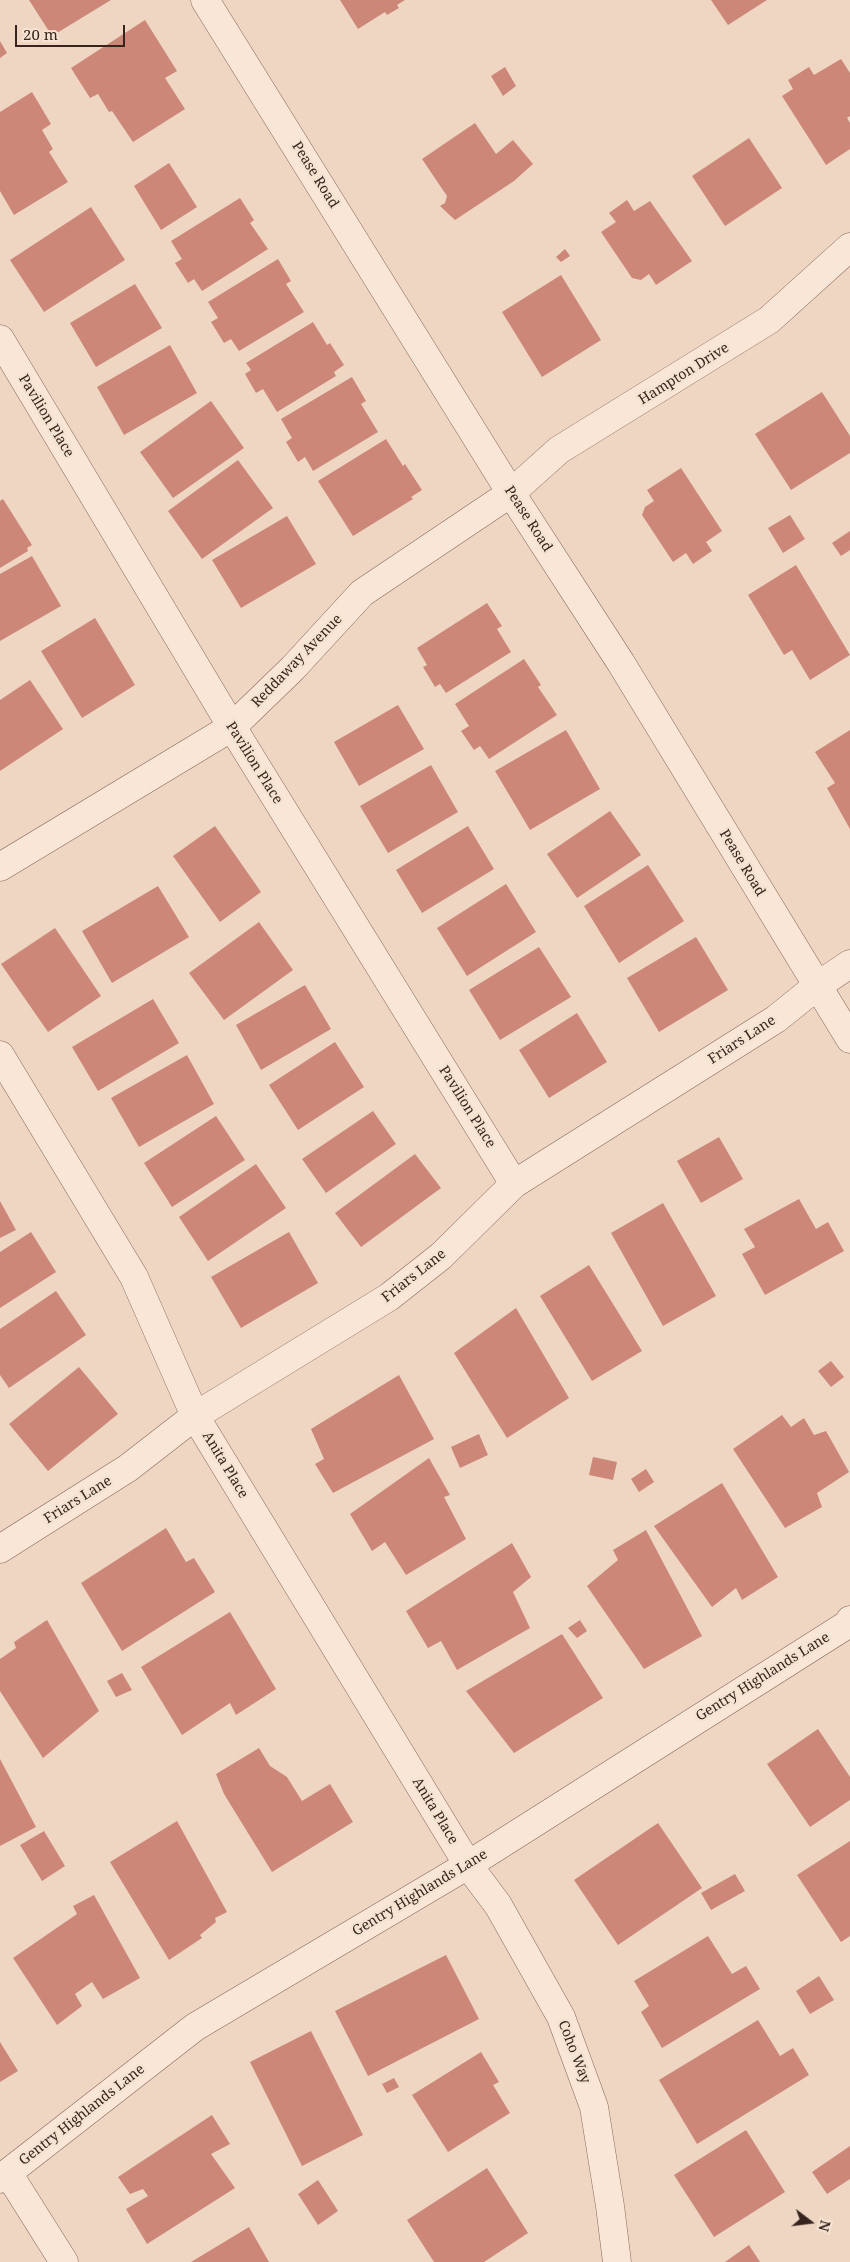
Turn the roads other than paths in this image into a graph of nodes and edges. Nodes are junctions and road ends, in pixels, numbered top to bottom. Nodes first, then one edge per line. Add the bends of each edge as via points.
1 (205, 0) edge
2 (850, 246) edge
3 (0, 339) edge
4 (511, 493) junction
5 (232, 727) junction
6 (0, 867) edge
7 (850, 964) edge
8 (816, 986) junction
9 (850, 1039) edge
10 (0, 1055) edge
11 (514, 1184) junction
12 (195, 1416) junction
13 (0, 1549) edge
14 (849, 1624) edge
15 (468, 1865) junction
16 (4, 2176) edge
17 (64, 2262) edge
18 (617, 2262) edge

1 - 4 street, Pease Road
2 - 4 street, Hampton Drive via 769,320 559,450
3 - 5 street, Pavilion Place
4 - 5 street, Reddaway Avenue via 362,593 294,668
4 - 8 street, Pease Road via 621,663
5 - 6 street, Reddaway Avenue
5 - 11 street, Pavilion Place
7 - 8 street, Friars Lane
8 - 9 street, Pease Road
8 - 11 street, Friars Lane via 776,1019
10 - 12 street, Anita Place via 134,1277
11 - 12 street, Friars Lane via 442,1256 389,1297
12 - 13 street, Friars Lane via 128,1468
12 - 15 street, Anita Place
14 - 15 street, Gentry Highlands Lane
15 - 16 street, Gentry Highlands Lane via 195,2027
15 - 18 street, Coho Way via 498,1905 561,2017 585,2078 595,2116
16 - 17 street

